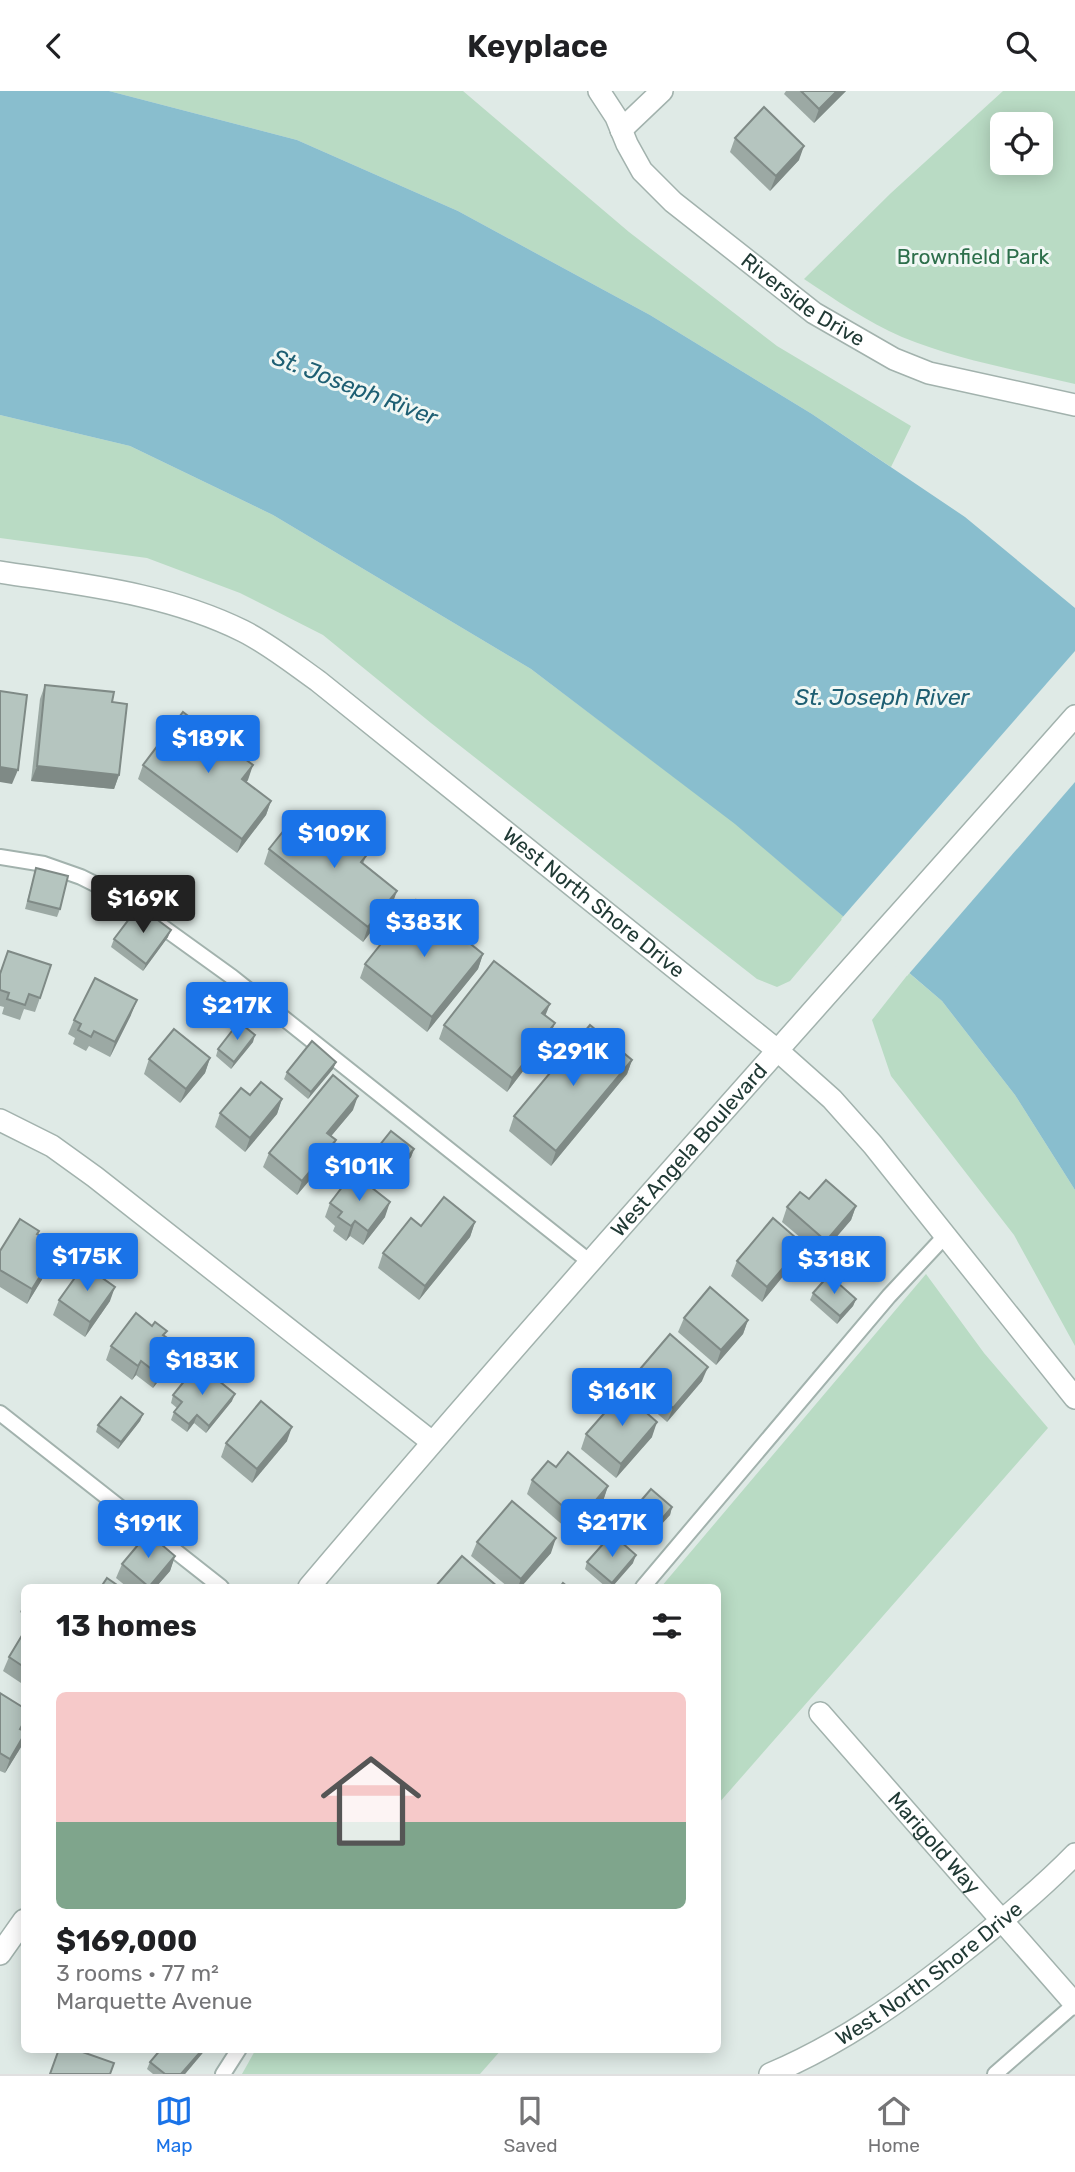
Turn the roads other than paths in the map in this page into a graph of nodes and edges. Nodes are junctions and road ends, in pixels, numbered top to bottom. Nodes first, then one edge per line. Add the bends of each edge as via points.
1 (598, 91) edge
2 (662, 91) edge
3 (621, 130) junction
4 (1075, 405) edge
5 (0, 572) edge
6 (1075, 716) edge
7 (0, 857) edge
8 (776, 1050) junction
9 (0, 1119) edge
10 (946, 1235) junction
11 (590, 1262) junction
12 (1075, 1398) edge
13 (0, 1413) edge
14 (432, 1442) junction
15 (217, 1584) edge
16 (312, 1584) edge
17 (646, 1584) edge
18 (820, 1713) dead end
19 (1075, 1854) edge
20 (1003, 1921) junction
21 (21, 1924) edge
22 (0, 1954) edge
23 (1075, 2004) edge
24 (236, 2053) edge
25 (223, 2074) edge
26 (770, 2074) edge
27 (995, 2074) edge

1 - 3 street, Riverside Drive
2 - 3 street
3 - 4 street, Riverside Drive via 642,171 673,202 814,313 894,359 929,373
5 - 8 street, West North Shore Drive via 149,596 244,632 318,681
6 - 8 street, West Angela Boulevard
7 - 11 lane via 44,864 121,897 241,984
8 - 10 street, West North Shore Drive via 832,1099
8 - 11 street, West Angela Boulevard
9 - 14 street via 52,1146 95,1177
10 - 12 street, West North Shore Drive
10 - 17 lane
11 - 14 street, West Angela Boulevard
13 - 15 lane
14 - 16 street, West Angela Boulevard
18 - 20 street, Marigold Way
19 - 20 street, West North Shore Drive
20 - 23 street, Marigold Way
20 - 26 street, West North Shore Drive via 886,2011 842,2039
21 - 22 street
23 - 27 lane
24 - 25 lane

